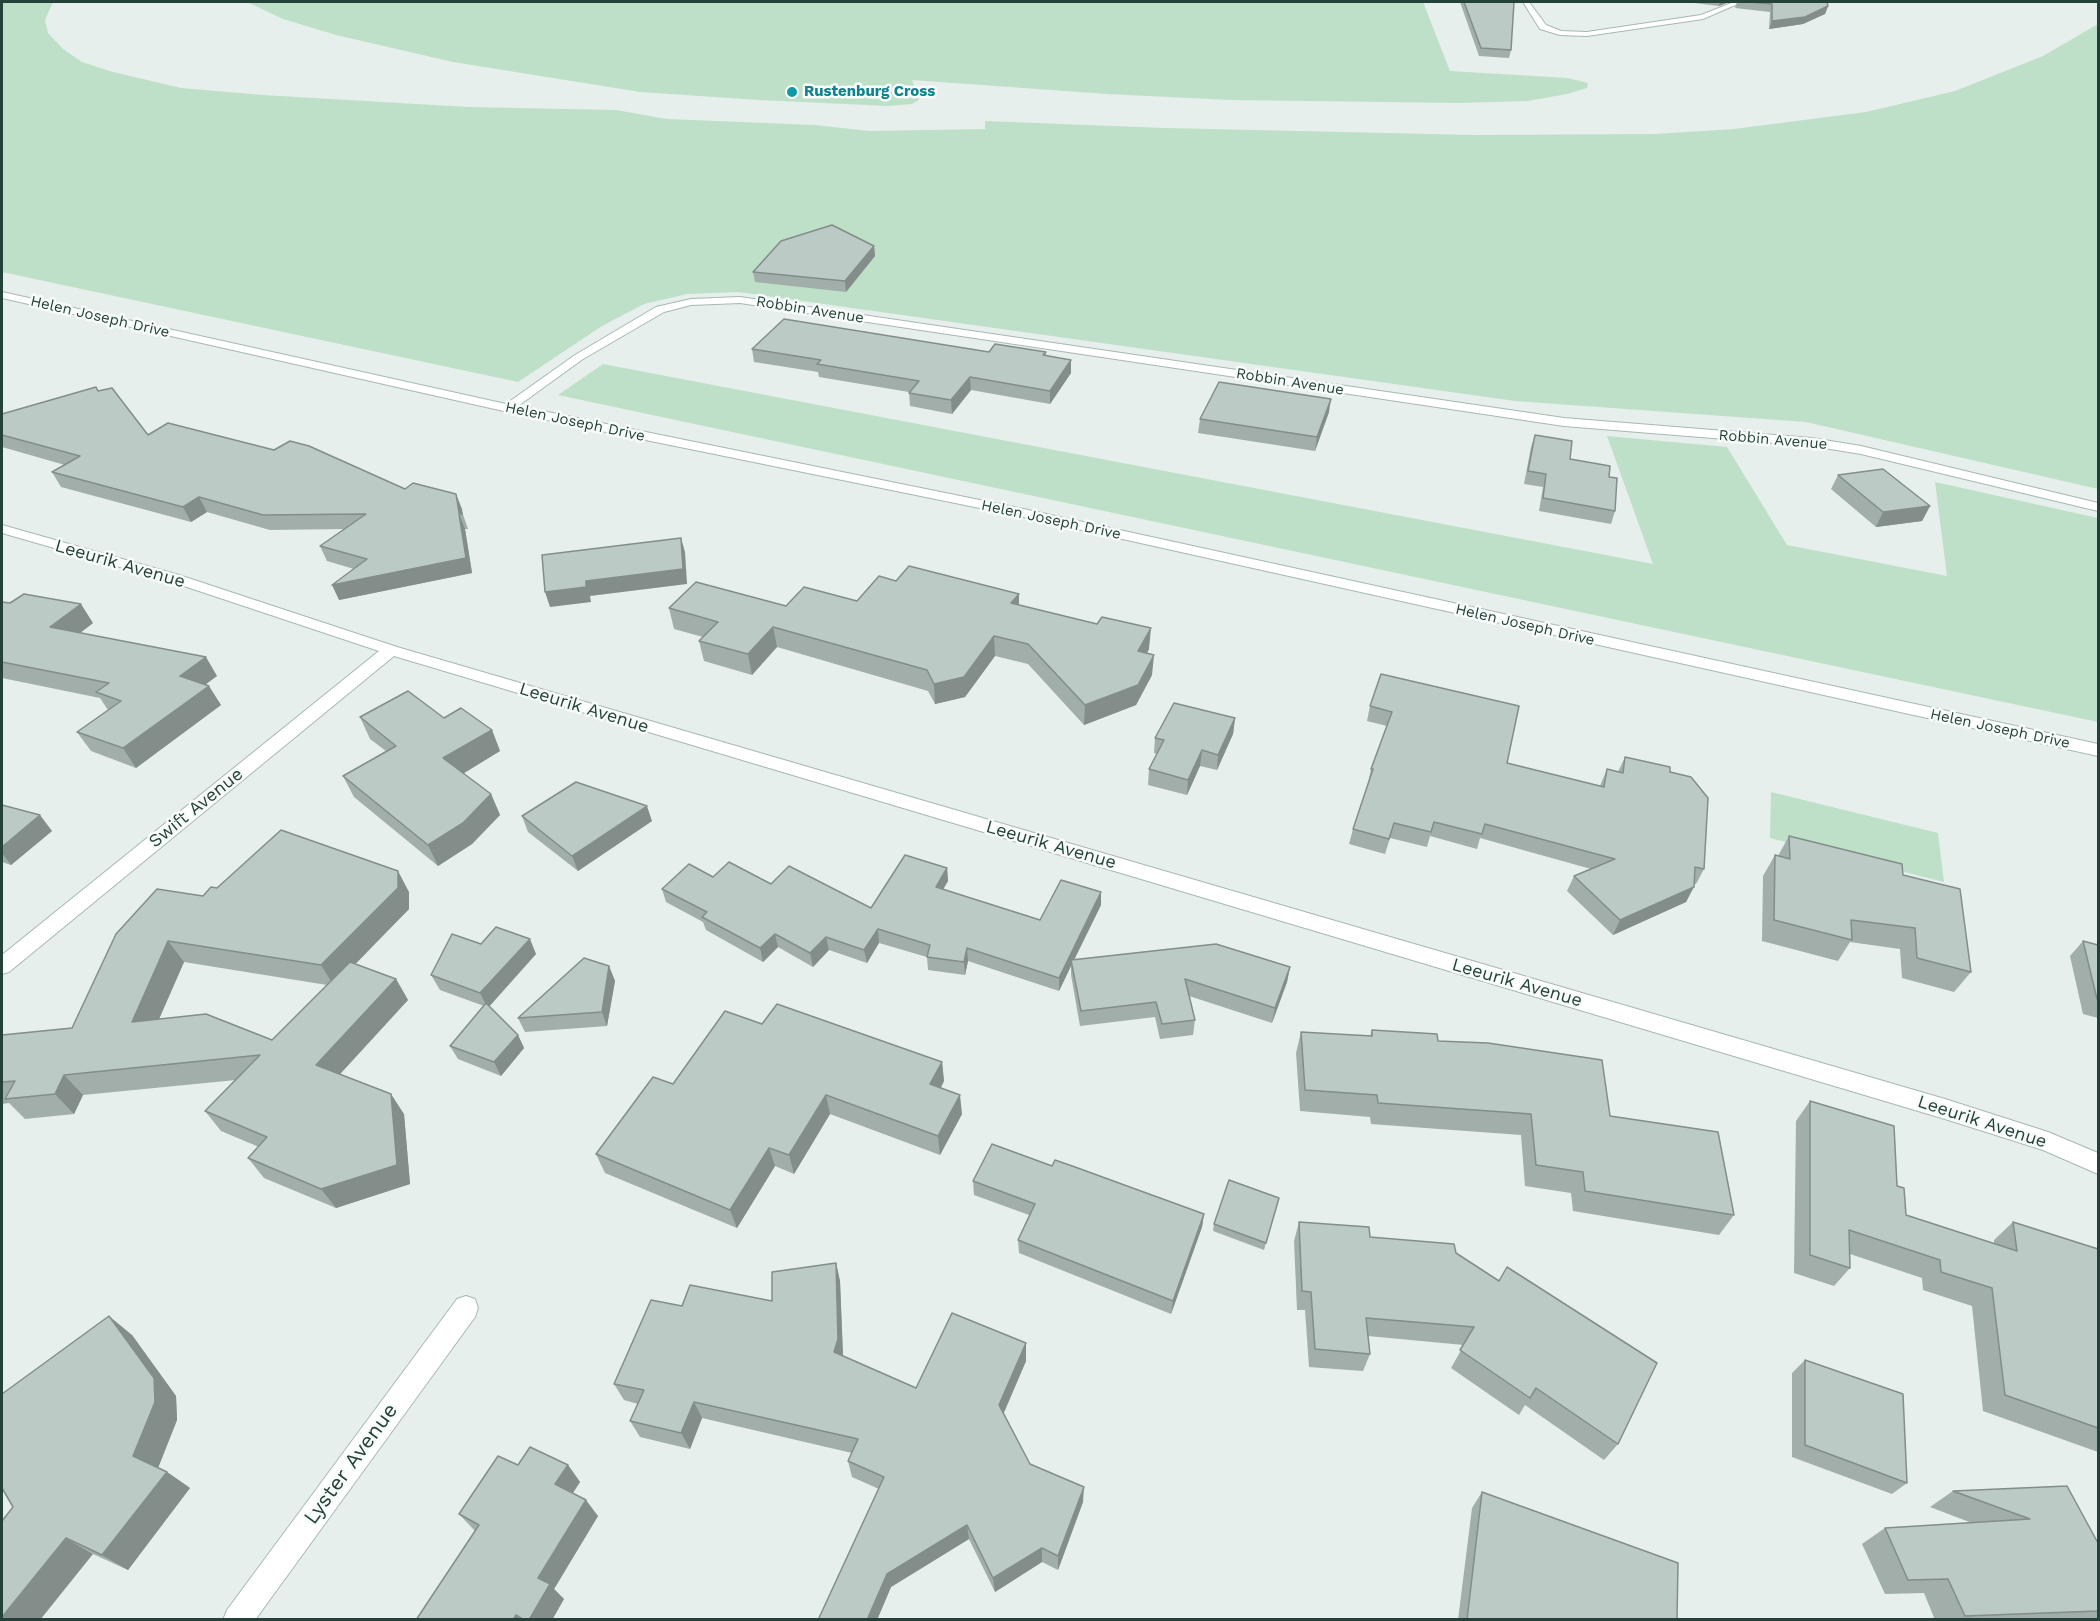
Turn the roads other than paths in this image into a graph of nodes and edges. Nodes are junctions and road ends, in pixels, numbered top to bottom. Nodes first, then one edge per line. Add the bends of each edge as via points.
1 (1526, 2) edge
2 (1739, 2) edge
3 (2, 295) edge
4 (508, 408) junction
5 (2098, 507) edge
6 (2, 529) edge
7 (391, 650) junction
8 (2098, 750) edge
9 (2, 966) edge
10 (2098, 1164) edge
11 (466, 1308) dead end
12 (237, 1620) edge

1 - 2 street via 1543,27 1574,34 1703,17
3 - 4 street, Helen Joseph Drive
4 - 5 street, Robbin Avenue via 579,357 660,309 691,302 740,300 1564,422 1812,442
4 - 8 street, Helen Joseph Drive via 1019,512
6 - 7 street, Leeurik Avenue via 174,578
7 - 9 street, Swift Avenue
7 - 10 street, Leeurik Avenue via 1945,1109 2048,1142
11 - 12 street, Lyster Avenue

